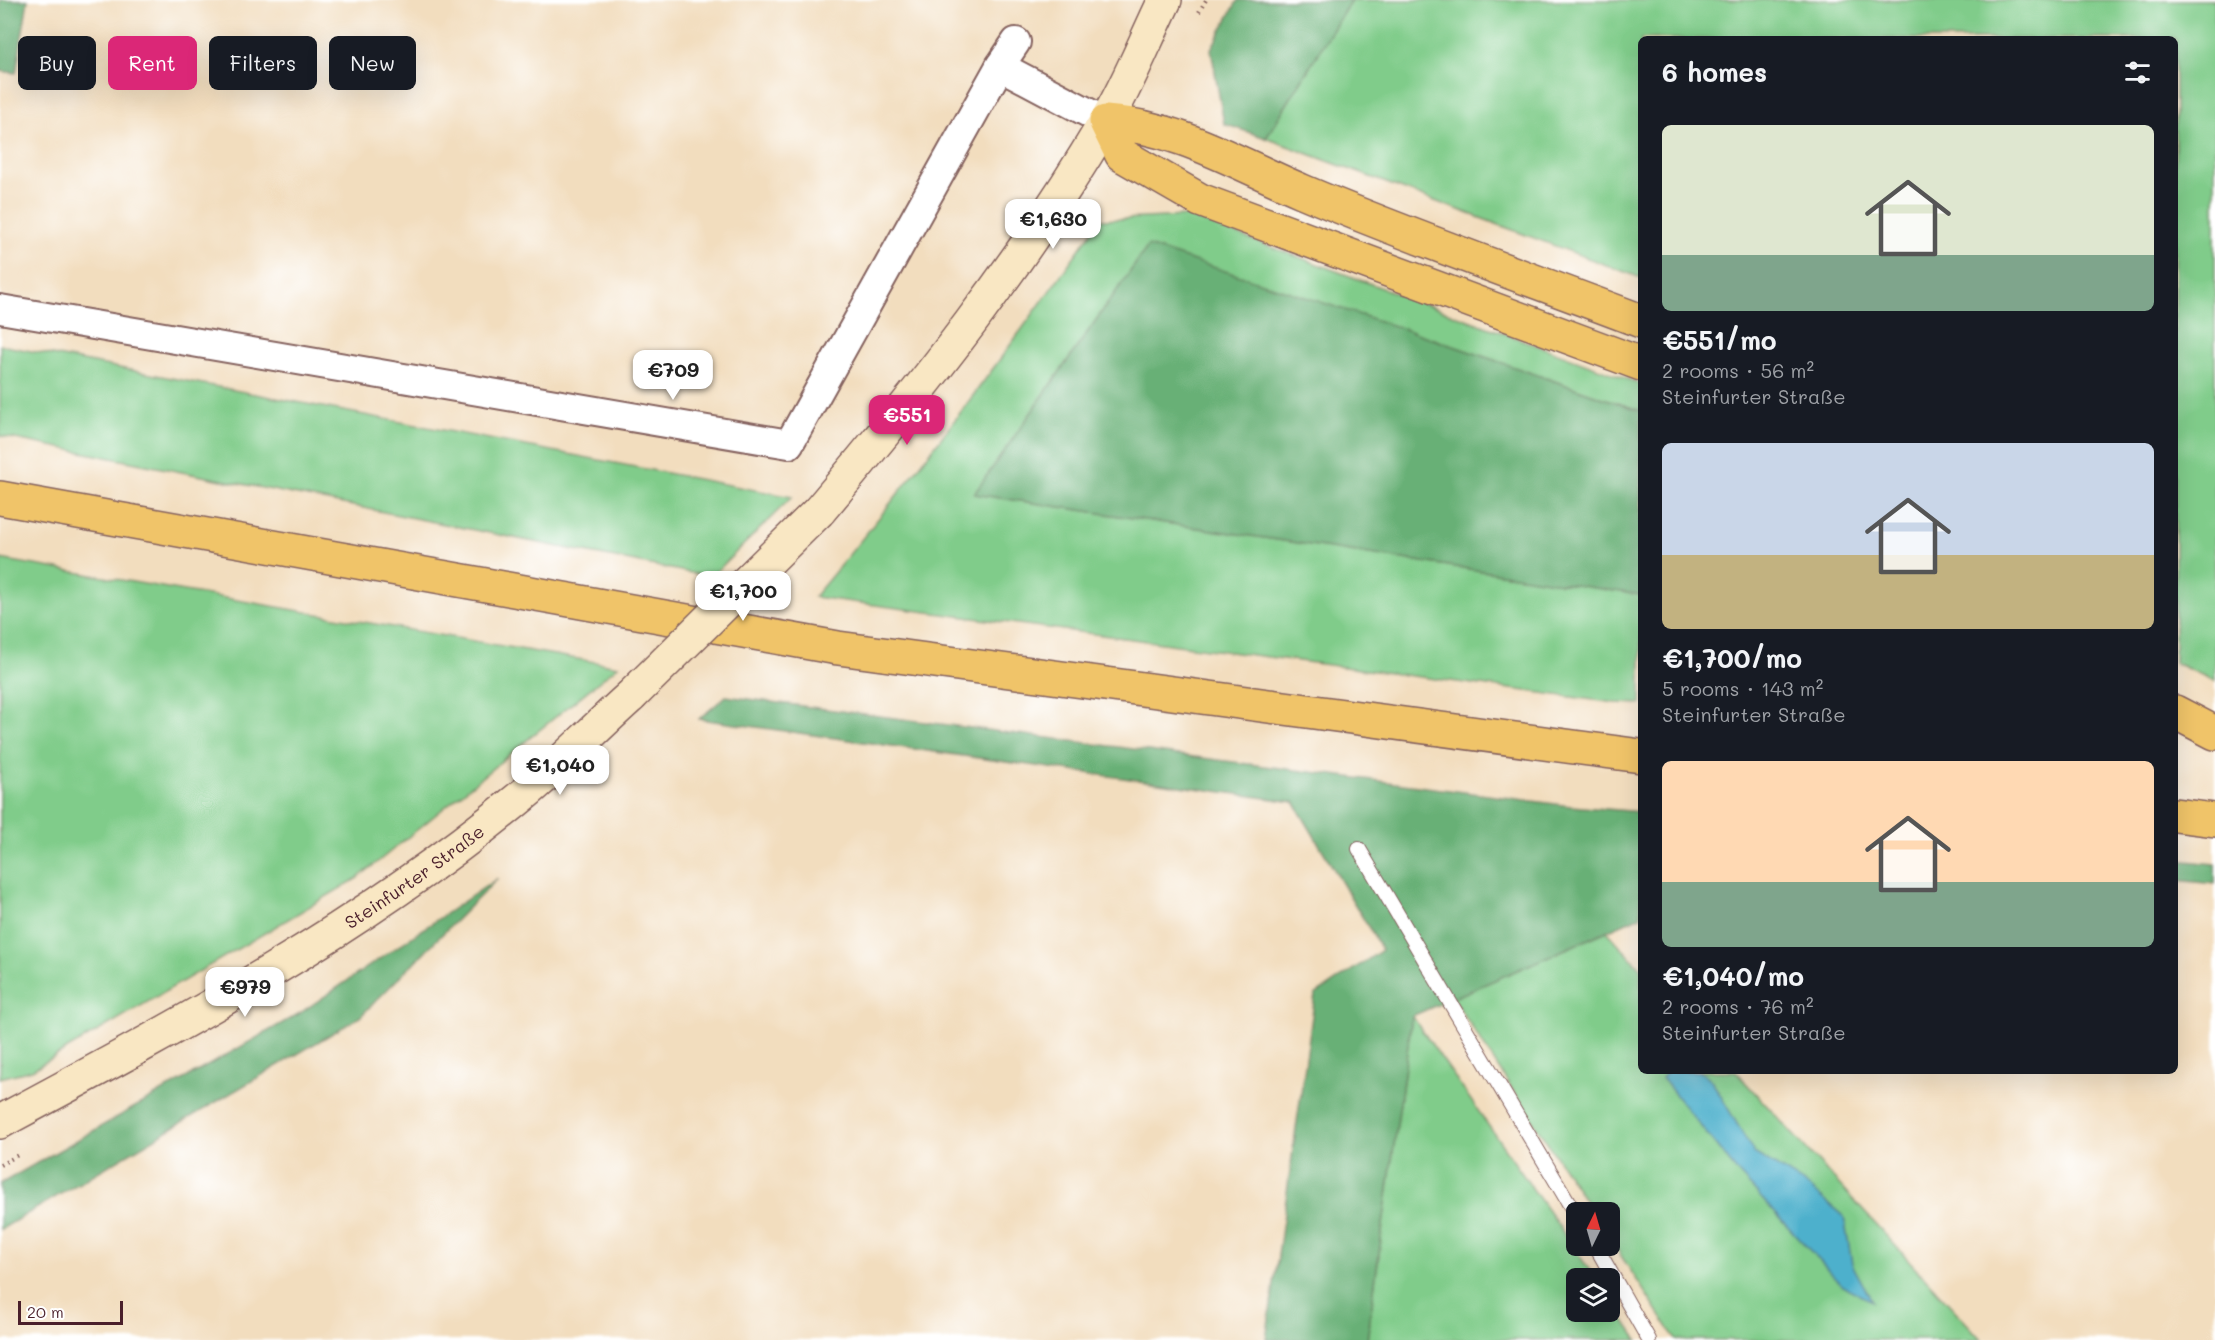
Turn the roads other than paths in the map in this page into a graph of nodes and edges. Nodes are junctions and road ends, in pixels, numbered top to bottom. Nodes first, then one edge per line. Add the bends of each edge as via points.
1 (1164, 0) edge
2 (1016, 42) dead end
3 (1000, 66) junction
4 (1106, 122) junction
5 (0, 309) edge
6 (1638, 320) edge
7 (1638, 363) edge
8 (0, 498) edge
9 (2178, 714) edge
10 (2215, 733) edge
11 (1638, 739) edge
12 (1566, 747) junction
13 (1638, 756) edge
14 (2178, 815) edge
15 (2215, 820) edge
16 (1359, 849) dead end
17 (0, 1122) edge
18 (1568, 1202) edge
19 (1601, 1256) edge
20 (1649, 1340) edge

1 - 4 main road, Steinfurter Straße
2 - 3 street
3 - 4 street
3 - 5 street via 789,444
4 - 6 highway via 1139,124 1195,141 1302,191
4 - 7 highway via 1122,155 1200,200
4 - 17 main road, Steinfurter Straße, bridge via 954,347 819,511 631,696 518,800 385,899 219,1004
8 - 12 highway via 838,648
9 - 10 highway
11 - 12 highway
12 - 13 highway
14 - 15 highway
16 - 18 lane
19 - 20 lane

